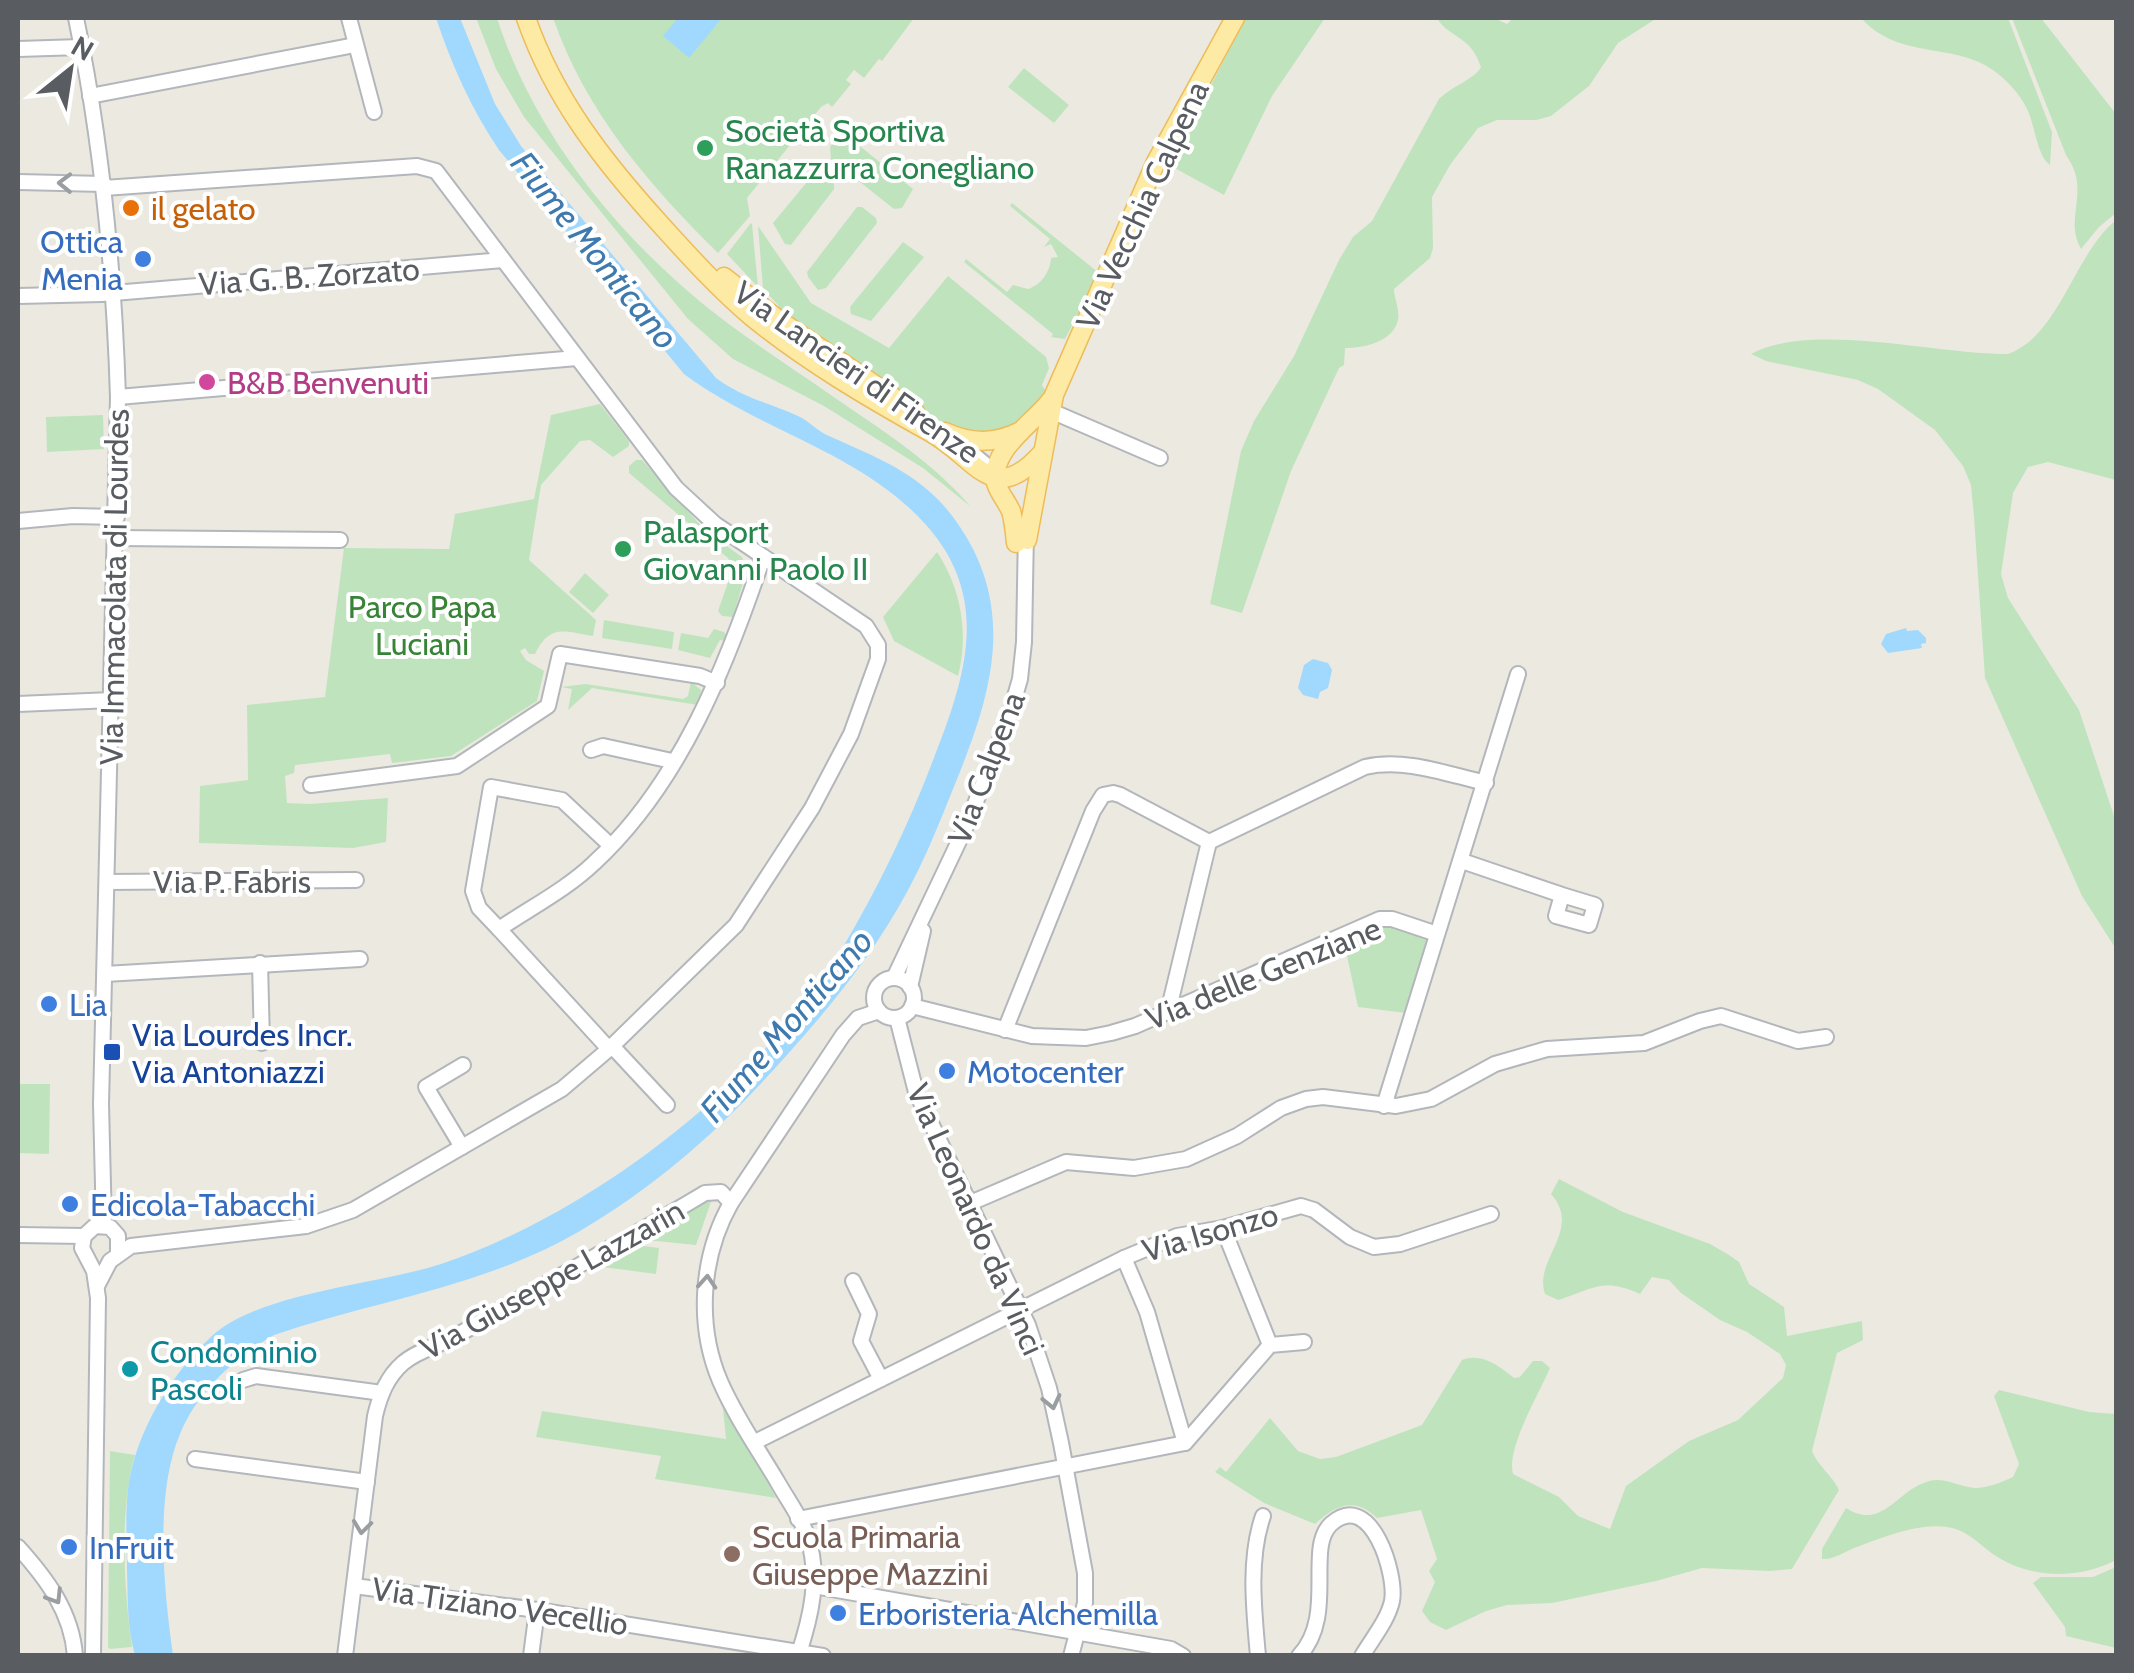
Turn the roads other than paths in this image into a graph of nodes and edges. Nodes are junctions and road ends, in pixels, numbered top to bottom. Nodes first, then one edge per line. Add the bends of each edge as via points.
1 (76, 18) edge
2 (348, 18) edge
3 (526, 18) edge
4 (1235, 18) edge
5 (355, 45) junction
6 (81, 47) junction
7 (18, 49) edge
8 (90, 96) junction
9 (374, 112) dead end
10 (22, 182) edge
11 (104, 186) junction
12 (660, 224) junction
13 (503, 260) junction
14 (115, 292) junction
15 (18, 296) edge
16 (577, 358) junction
17 (118, 396) junction
18 (1052, 403) junction
19 (883, 406) junction
20 (1021, 432) junction
21 (947, 433) junction
22 (1041, 454) junction
23 (1160, 458) dead end
24 (998, 478) junction
25 (116, 517) junction
26 (18, 521) edge
27 (116, 538) junction
28 (340, 540) dead end
29 (1022, 541) junction
30 (763, 557) junction
31 (1518, 674) dead end
32 (718, 683) junction
33 (112, 700) junction
34 (18, 704) edge
35 (591, 750) dead end
36 (672, 761) junction
37 (1486, 783) junction
38 (311, 785) dead end
39 (1210, 842) junction
40 (611, 846) junction
41 (1462, 861) junction
42 (356, 880) dead end
43 (107, 882) junction
44 (1562, 895) dead end
45 (926, 916) junction
46 (500, 929) junction
47 (1438, 934) junction
48 (360, 959) dead end
49 (260, 964) junction
50 (105, 974) junction
51 (894, 978) junction
52 (910, 987) junction
53 (912, 1006) junction
54 (878, 1011) junction
55 (1168, 1012) junction
56 (897, 1018) junction
57 (1005, 1030) junction
58 (1826, 1037) dead end
59 (262, 1043) dead end
60 (610, 1047) junction
61 (462, 1064) dead end
62 (667, 1105) dead end
63 (1384, 1106) junction
64 (462, 1147) junction
65 (731, 1203) junction
66 (968, 1204) junction
67 (1491, 1214) dead end
68 (1223, 1228) junction
69 (91, 1232) junction
70 (18, 1236) edge
71 (120, 1250) junction
72 (88, 1258) junction
73 (1124, 1258) junction
74 (853, 1281) dead end
75 (98, 1286) junction
76 (1020, 1310) junction
77 (1304, 1342) dead end
78 (1270, 1345) junction
79 (882, 1379) junction
80 (242, 1380) dead end
81 (382, 1393) junction
82 (755, 1442) junction
83 (1186, 1442) junction
84 (195, 1459) dead end
85 (1066, 1468) junction
86 (367, 1482) junction
87 (1263, 1516) dead end
88 (798, 1518) junction
89 (18, 1547) edge
90 (354, 1586) junction
91 (814, 1586) junction
92 (538, 1610) junction
93 (1079, 1633) junction
94 (799, 1653) edge
95 (75, 1656) edge
96 (93, 1656) edge
97 (345, 1656) edge
98 (531, 1656) edge
99 (824, 1656) edge
100 (1071, 1656) edge
101 (1182, 1656) edge
102 (1258, 1656) edge
103 (1299, 1656) edge
104 (1362, 1656) edge

1 - 6 street, Via Immacolata di Lourdes
2 - 5 street
3 - 12 main road, Via Lancieri di Firenze via 578,126
4 - 18 main road, Via Vecchia Calpena via 1156,162
5 - 8 street
5 - 9 street
6 - 7 street
6 - 8 street, Via Immacolata di Lourdes
8 - 11 street, Via Immacolata di Lourdes
11 -> 10 street
11 - 13 street via 426,166
11 - 14 street, Via Immacolata di Lourdes
12 - 19 main road, Via Lancieri di Firenze via 753,318
12 - 21 main road, Via Lancieri di Firenze via 780,320
13 - 14 street, Via G. B. Zorzato
13 - 16 street
14 - 15 street, Via G. B. Zorzato
14 - 17 street, Via Immacolata di Lourdes
16 - 17 street
16 - 30 street via 688,500
17 - 25 street, Via Immacolata di Lourdes
18 - 20 main road
18 - 22 main road
18 - 23 street
19 - 24 main road, Via Lancieri di Firenze
19 - 29 street, Via Calpena via 980,476
20 - 21 main road via 984,442
20 - 24 main road via 1007,446
21 - 24 street, Via Lancieri di Firenze
22 - 24 main road via 1025,470
22 - 29 main road
24 - 29 main road
25 - 26 street
25 - 27 street, Via Immacolata di Lourdes
27 - 28 street
27 - 33 street, Via Immacolata di Lourdes
29 - 45 street, Via Calpena via 1026,614 1020,679
30 - 32 street
30 - 60 street via 866,626 878,646 875,669 837,763 749,907
31 - 37 street
32 - 36 street
32 - 38 street via 560,654 548,706 457,766
33 - 34 street
33 - 43 street, Via Immacolata di Lourdes
35 - 36 street via 603,746
36 - 40 street
37 - 39 street via 1378,764
37 - 41 street
39 - 55 street
39 - 57 street via 1120,795 1103,795
40 - 46 street
40 - 46 street via 562,800 491,787 473,897
41 - 44 street
41 - 47 street
42 - 43 street, Via P. Fabris
43 - 50 street, Via Immacolata di Lourdes
45 - 51 street, Via Calpena
45 - 52 street, Via Calpena
46 - 60 street
47 - 55 street, Via delle Genziane via 1380,919
47 - 63 street
48 - 49 street
49 - 50 street
49 - 59 street
50 - 69 street, Via Immacolata di Lourdes via 101,1160
51 - 52 street
51 - 54 street via 875,992
52 - 53 street
53 - 56 street
53 - 57 street, Via delle Genziane
54 - 56 street
54 - 65 street via 851,1024
55 - 57 street, Via delle Genziane via 1086,1038
56 - 66 street, Via Leonardo da Vinci via 916,1092
58 - 63 street via 1798,1040 1713,1017 1644,1042 1574,1045 1516,1057 1438,1097
60 - 62 street
60 - 64 street via 551,1097
61 - 64 street via 426,1087
63 - 66 street via 1306,1099 1186,1159 1134,1168 1066,1162
64 - 71 street via 329,1220
65 - 81 street, Via Giuseppe Lazzarin via 721,1192 705,1193 412,1356
82 -> 65 street via 722,1385 707,1328 708,1265
66 - 76 street, Via Leonardo da Vinci
67 - 68 street, Via Isonzo via 1374,1247 1308,1206
68 - 73 street, Via Isonzo via 1177,1236
68 - 78 street
69 - 70 street
69 - 71 street via 114,1231
69 - 72 street, Via Immacolata di Lourdes
71 - 72 street via 98,1263
71 - 75 street
72 - 75 street
73 - 76 street, Via Isonzo
73 - 83 street
74 - 79 street via 869,1314 860,1341
75 - 96 street
76 - 79 street, Via Isonzo
76 -> 85 street, Via Leonardo da Vinci via 1049,1388
77 - 78 street
78 - 83 street
79 - 82 street, Via Isonzo
80 - 81 street via 256,1376
81 - 86 street
82 - 88 street
83 - 85 street
84 - 86 street
85 - 88 street
85 - 93 street, Via Leonardo da Vinci via 1084,1573
86 -> 90 street
87 - 102 street via 1254,1556
88 - 91 street
89 -> 95 street via 60,1602
90 - 92 street, Via Tiziano Vecellio
90 - 97 street
91 - 93 street
91 - 94 street
92 - 94 street, Via Tiziano Vecellio
92 - 98 street
93 - 100 street, Via Leonardo da Vinci
93 - 101 street
94 - 99 street, Via Tiziano Vecellio
103 - 104 street via 1319,1616 1322,1539 1331,1524 1353,1517 1375,1530 1392,1590 1390,1607

